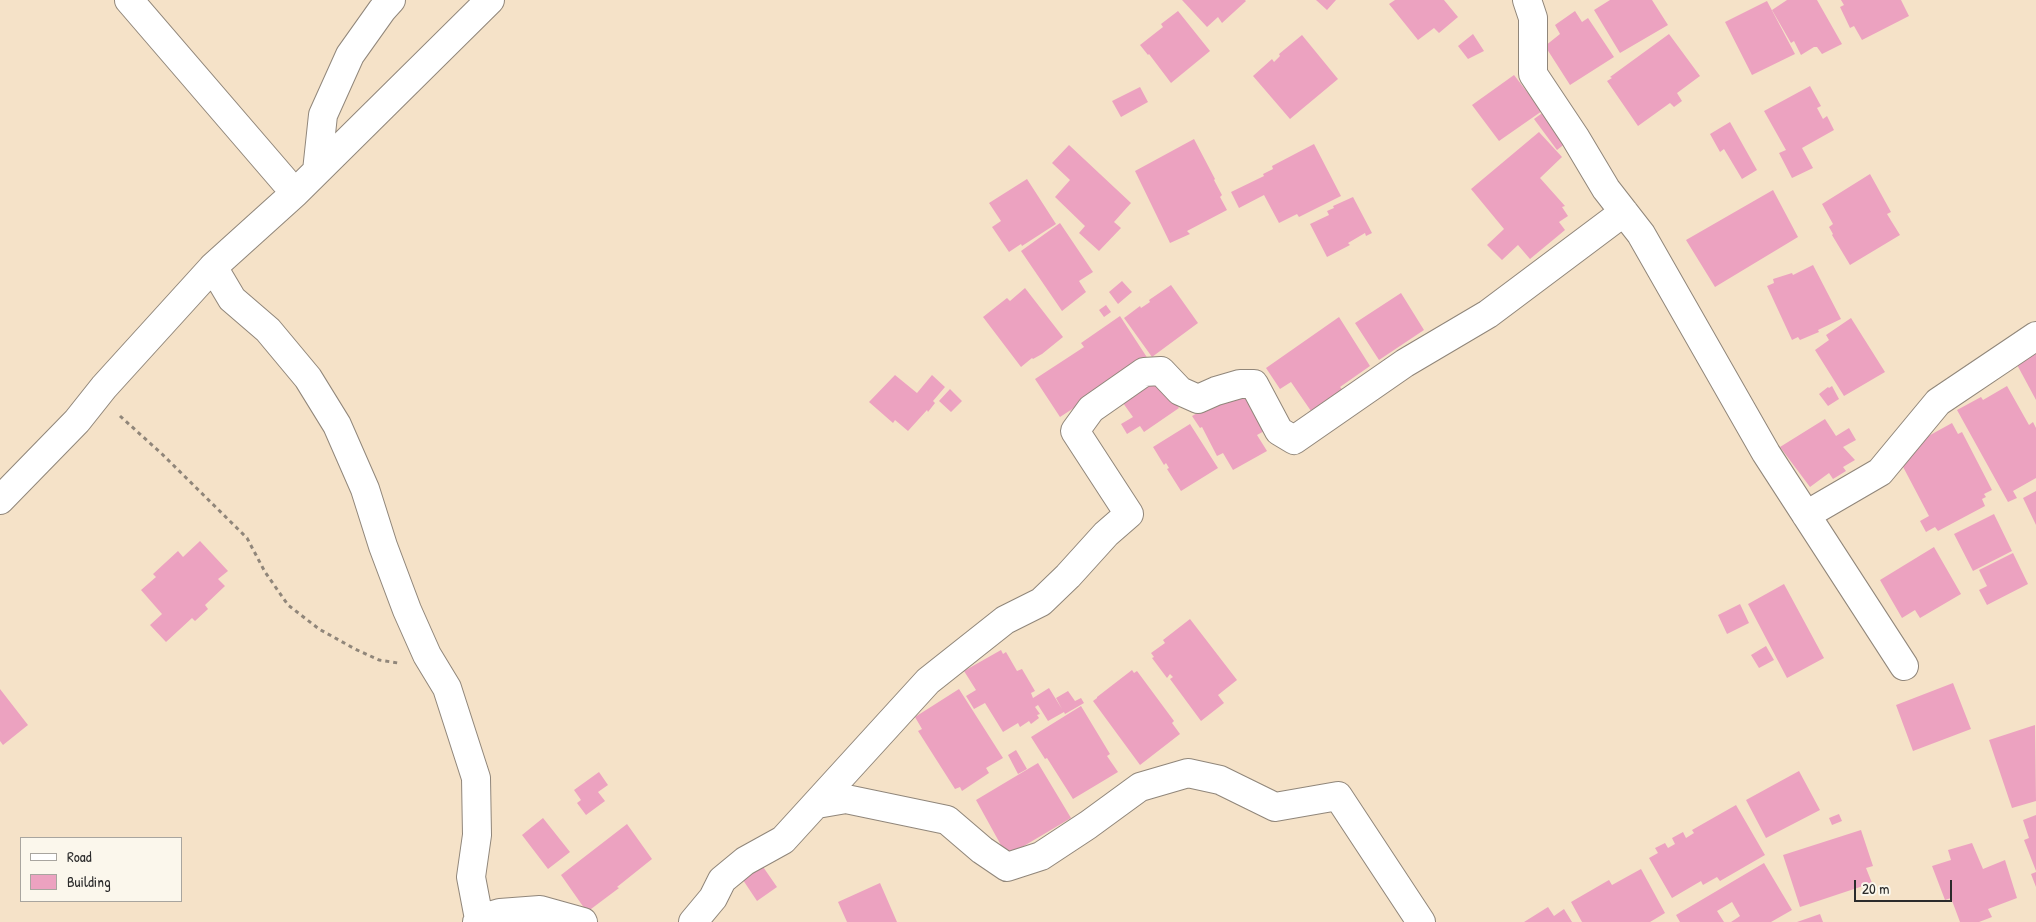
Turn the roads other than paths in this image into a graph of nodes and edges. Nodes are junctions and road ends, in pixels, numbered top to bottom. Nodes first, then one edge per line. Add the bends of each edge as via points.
1 (129, 0) edge
2 (391, 0) edge
3 (490, 0) edge
4 (1527, 0) edge
5 (317, 171) junction
6 (295, 194) junction
7 (1624, 212) junction
8 (213, 267) junction
9 (2036, 336) edge
10 (0, 500) edge
11 (1806, 515) junction
12 (1904, 666) dead end
13 (817, 804) junction
14 (478, 921) edge
15 (583, 922) edge
16 (693, 922) edge
17 (1420, 922) edge

1 - 6 street
2 - 5 street via 350,55 323,115
3 - 5 street
4 - 7 street via 1533,18 1533,74
5 - 6 street
6 - 8 street
7 - 11 street via 1641,234 1766,453
7 - 13 street via 1488,314 1405,363 1294,440 1279,431 1254,384 1216,390 1198,399 1180,391 1161,371 1144,372 1091,409 1075,430 1129,514 1041,602 1005,620 928,681
8 - 10 street via 77,421
8 - 14 street via 232,299 268,330 308,378 337,425 365,489 406,610 447,688 476,778 477,835 471,877
9 - 11 street via 1938,402 1880,472
11 - 12 street
13 - 16 street via 783,840 745,861 722,880 713,898
13 - 17 street via 846,799 947,820 1008,867 1040,856 1140,787 1188,773 1220,780 1275,807 1338,796
14 - 15 street via 500,913 540,910

